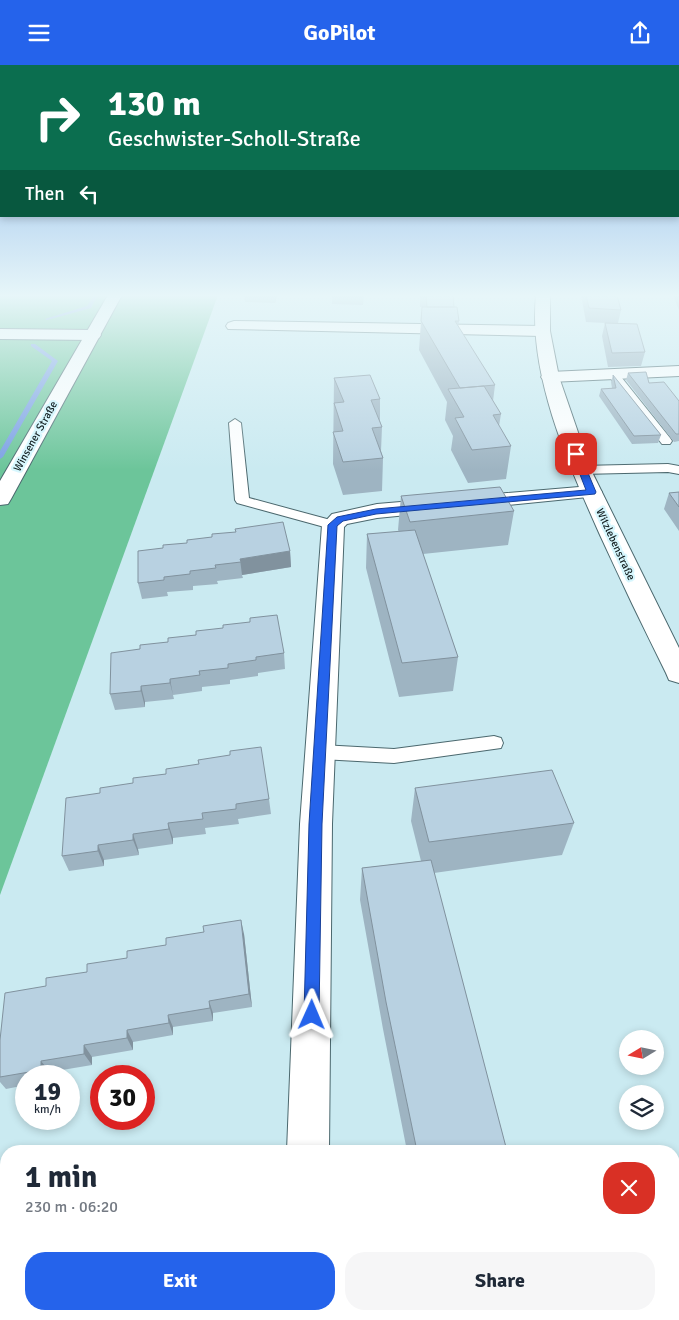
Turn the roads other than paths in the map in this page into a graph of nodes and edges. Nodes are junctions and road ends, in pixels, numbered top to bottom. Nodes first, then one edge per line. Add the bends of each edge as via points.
1 (82, 354) edge
2 (546, 354) edge
3 (679, 371) edge
4 (614, 375) junction
5 (550, 377) junction
6 (235, 423) dead end
7 (666, 441) dead end
8 (679, 470) edge
9 (586, 481) junction
10 (0, 499) edge
11 (333, 525) junction
12 (679, 673) edge
13 (494, 743) dead end
14 (321, 751) junction
15 (308, 1145) edge

1 - 10 street, Winsener Straße
2 - 5 street, Witzlebenstraße
3 - 4 street
4 - 5 street
4 - 7 lane
5 - 9 street, Witzlebenstraße
6 - 11 lane via 242,500
8 - 9 lane via 668,468
9 - 11 street via 376,511 340,519
9 - 12 street, Witzlebenstraße
11 - 14 street
13 - 14 lane via 394,756
14 - 15 street via 316,824

